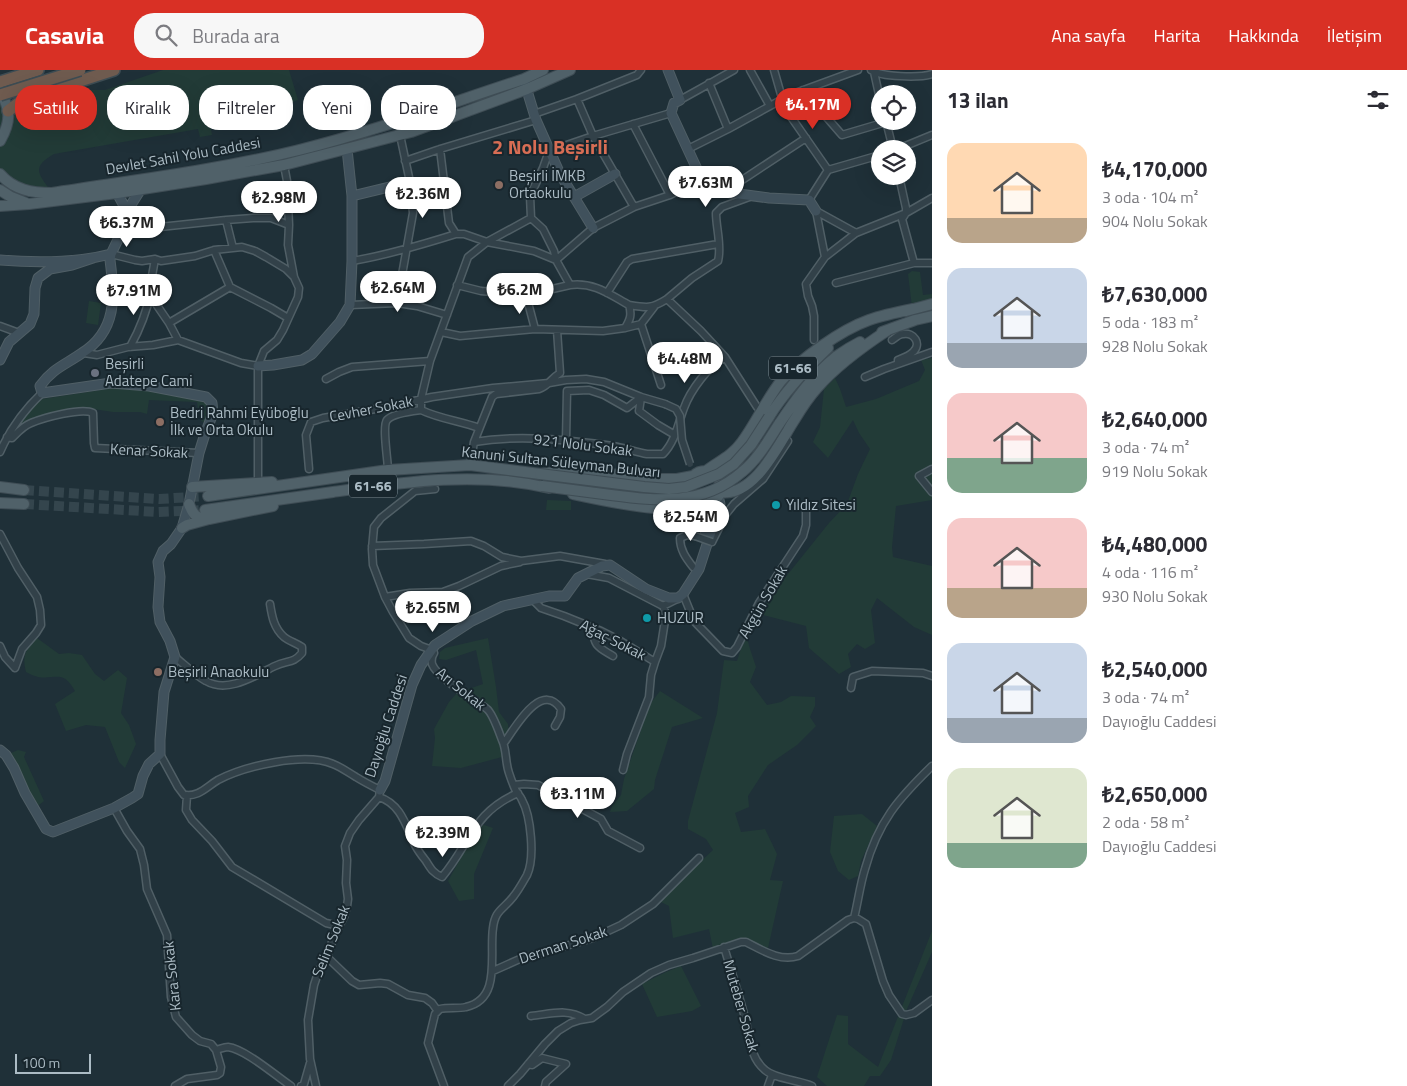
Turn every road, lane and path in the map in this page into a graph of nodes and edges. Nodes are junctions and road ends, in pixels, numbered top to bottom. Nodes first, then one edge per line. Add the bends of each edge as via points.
1 (12, 70) edge
2 (38, 70) edge
3 (80, 70) edge
4 (114, 70) edge
5 (544, 70) edge
6 (570, 70) edge
7 (641, 70) edge
8 (668, 70) edge
9 (734, 70) edge
10 (750, 70) edge
11 (774, 70) edge
12 (858, 70) edge
13 (872, 71) edge
14 (0, 74) edge
15 (932, 74) edge
16 (0, 82) edge
17 (709, 83) junction
18 (525, 84) junction
19 (876, 85) edge
20 (803, 90) junction
21 (0, 91) edge
22 (0, 96) edge
23 (782, 98) junction
24 (576, 99) junction
25 (680, 100) junction
26 (770, 106) junction
27 (8, 111) junction
28 (671, 113) junction
29 (535, 117) junction
30 (633, 124) junction
31 (871, 126) edge
32 (728, 129) junction
33 (400, 135) junction
34 (932, 135) edge
35 (593, 136) junction
36 (806, 138) junction
37 (0, 141) edge
38 (916, 142) edge
39 (347, 149) junction
40 (440, 149) junction
41 (688, 149) junction
42 (549, 151) junction
43 (871, 158) edge
44 (405, 161) junction
45 (284, 165) junction
46 (828, 170) junction
47 (0, 174) edge
48 (615, 174) junction
49 (410, 182) junction
50 (703, 182) junction
51 (901, 185) edge
52 (140, 189) junction
53 (0, 190) edge
54 (724, 192) junction
55 (117, 193) junction
56 (352, 196) junction
57 (670, 196) junction
58 (753, 196) junction
59 (574, 197) junction
60 (932, 198) edge
61 (809, 200) junction
62 (28, 204) junction
63 (0, 206) edge
64 (634, 207) junction
65 (816, 211) junction
66 (127, 212) junction
67 (906, 213) junction
68 (531, 218) junction
69 (226, 220) junction
70 (290, 225) junction
71 (593, 228) junction
72 (122, 231) junction
73 (856, 233) junction
74 (456, 234) junction
75 (487, 242) junction
76 (718, 244) junction
77 (233, 248) junction
78 (214, 250) junction
79 (406, 250) junction
80 (111, 254) junction
81 (826, 257) junction
82 (93, 258) junction
83 (155, 259) junction
84 (0, 260) edge
85 (556, 260) junction
86 (352, 261) junction
87 (914, 263) junction
88 (932, 263) edge
89 (294, 277) junction
90 (836, 283) dead end
91 (457, 285) junction
92 (570, 285) junction
93 (230, 287) junction
94 (152, 290) junction
95 (607, 293) junction
96 (526, 295) junction
97 (667, 299) junction
98 (397, 303) junction
99 (932, 304) edge
100 (629, 305) junction
101 (350, 306) junction
102 (654, 307) junction
103 (913, 309) junction
104 (447, 314) junction
105 (932, 316) edge
106 (288, 318) junction
107 (170, 323) junction
108 (641, 324) junction
109 (0, 326) edge
110 (625, 328) junction
111 (535, 329) junction
112 (558, 330) junction
113 (888, 330) junction
114 (441, 332) junction
115 (19, 333) junction
116 (178, 340) junction
117 (814, 340) dead end
118 (892, 340) dead end
119 (130, 347) junction
120 (932, 352) edge
121 (84, 353) junction
122 (725, 357) junction
123 (0, 360) edge
124 (430, 361) junction
125 (898, 364) junction
126 (258, 366) junction
127 (865, 377) dead end
128 (326, 379) dead end
129 (549, 383) junction
130 (661, 386) dead end
131 (42, 393) junction
132 (641, 397) junction
133 (421, 399) junction
134 (757, 407) dead end
135 (421, 410) junction
136 (479, 428) junction
137 (674, 435) junction
138 (6, 436) junction
139 (566, 440) junction
140 (788, 441) dead end
141 (474, 442) junction
142 (0, 452) edge
143 (199, 453) junction
144 (470, 465) junction
145 (309, 469) dead end
146 (932, 469) edge
147 (388, 470) junction
148 (540, 474) junction
149 (699, 474) junction
150 (258, 478) dead end
151 (311, 482) junction
152 (542, 486) junction
153 (0, 487) edge
154 (192, 487) junction
155 (435, 489) dead end
156 (24, 490) tunnel mouth
157 (932, 492) edge
158 (719, 494) junction
159 (208, 496) tunnel mouth
160 (0, 503) edge
161 (701, 503) junction
162 (24, 504) tunnel mouth
163 (189, 504) junction
164 (806, 504) dead end
165 (207, 515) junction
166 (182, 528) junction
167 (0, 534) edge
168 (372, 546) junction
169 (520, 561) junction
170 (610, 565) junction
171 (693, 567) junction
172 (585, 574) junction
173 (691, 579) junction
174 (680, 596) junction
175 (385, 598) junction
176 (533, 600) junction
177 (270, 604) dead end
178 (663, 606) junction
179 (594, 628) junction
180 (0, 646) edge
181 (432, 650) junction
182 (614, 656) dead end
183 (175, 657) junction
184 (655, 662) junction
185 (932, 676) edge
186 (851, 688) dead end
187 (555, 726) dead end
188 (504, 743) junction
189 (0, 750) edge
190 (160, 754) junction
191 (932, 766) edge
192 (623, 770) dead end
193 (514, 784) junction
194 (379, 793) junction
195 (518, 793) junction
196 (187, 795) junction
197 (114, 808) junction
198 (640, 848) dead end
199 (699, 858) dead end
200 (854, 918) junction
201 (339, 926) junction
202 (724, 948) junction
203 (327, 958) junction
204 (493, 971) junction
205 (932, 1000) edge
206 (437, 1010) junction
207 (531, 1016) dead end
208 (586, 1020) junction
209 (216, 1050) junction
210 (310, 1062) junction
211 (528, 1064) junction
212 (772, 1075) junction
213 (175, 1086) edge
214 (291, 1086) edge
215 (301, 1086) edge
216 (316, 1086) edge
217 (444, 1086) edge
218 (508, 1086) edge
219 (545, 1086) edge
220 (768, 1086) edge
221 (812, 1086) edge

1 - 14 highway
2 - 16 highway
3 - 22 highway, bridge
4 - 27 highway via 24,99
5 - 18 main road, Devlet Sahil Yolu Caddesi
6 - 18 main road, Devlet Sahil Yolu Caddesi
7 - 24 street via 637,75
8 - 25 street
9 - 17 street
10 - 26 street
11 - 23 street
12 - 20 street
13 - 15 street via 882,75
13 - 19 street
17 - 25 street
17 - 32 street
18 - 29 street
18 - 33 main road, Devlet Sahil Yolu Caddesi
18 - 47 main road, Devlet Sahil Yolu Caddesi via 300,150 204,170 52,193 22,190
20 - 23 street
20 - 31 street via 842,135
21 - 27 main road
23 - 26 street
23 - 36 street
24 - 29 street
24 - 35 street
25 - 28 street via 674,104
26 - 32 street
27 - 37 main road via 6,130
28 - 30 street
28 - 41 street
29 - 40 street
29 - 42 street
30 - 35 street
30 - 57 street
32 - 41 street
33 - 39 main road, Devlet Sahil Yolu Caddesi
33 - 44 street
34 - 38 street
35 - 42 street
35 - 48 street
36 - 46 street
36 - 54 street
39 - 45 main road, Devlet Sahil Yolu Caddesi
39 - 56 street
40 - 44 street
40 - 74 street via 449,223
41 - 50 street
42 - 59 street
42 - 68 street via 530,196
43 - 46 street
44 - 49 street
45 - 52 main road, Devlet Sahil Yolu Caddesi
45 - 70 street
46 - 61 street
48 - 59 street
48 - 64 street
49 - 56 street
49 - 79 street via 413,213
50 - 54 street
50 - 57 street
51 - 67 street
52 - 55 main road, Devlet Sahil Yolu Caddesi
52 - 66 street
53 - 62 main road
54 - 58 street
55 - 62 main road, Devlet Sahil Yolu Caddesi
55 - 66 street
56 - 86 street
57 - 64 street
58 - 61 street
58 - 76 street via 722,207 716,213
59 - 71 street
60 - 67 street
61 - 65 street
62 - 63 main road, Devlet Sahil Yolu Caddesi
64 - 71 street
65 - 73 street
65 - 81 street
66 - 72 street
67 - 73 street
67 - 87 street via 902,219
68 - 75 street
68 - 85 street via 543,229
69 - 70 street via 270,218
69 - 72 street
69 - 77 street
70 - 89 street via 288,245
71 - 85 street
72 - 80 street
73 - 81 street
74 - 75 street
74 - 79 street
75 - 85 street via 534,251
75 - 91 street via 468,257
76 - 95 street via 632,259
76 - 97 street via 718,261
77 - 78 street
77 - 89 street via 254,251
78 - 83 street via 195,256
78 - 93 street
79 - 86 street
79 - 98 street
80 - 82 street
80 - 83 street via 142,261
80 - 121 street via 111,319 101,337
81 - 117 street via 806,284 814,316
82 - 84 street
82 - 115 street via 50,270 38,278 34,314 30,324
83 - 94 street
85 - 92 street
86 - 101 street
87 - 88 street
87 - 90 street
89 - 106 street via 299,288 298,297
91 - 96 street
91 - 104 street
92 - 95 street via 586,284
92 - 96 street
93 - 106 street
93 - 107 street
94 - 107 street via 156,304
94 - 119 street via 140,330
95 - 100 street
96 - 111 street
97 - 102 street
97 - 122 street
98 - 101 street
98 - 104 street
99 - 103 main road, Kanuni Sultan Süleyman Bulvarı / 61-66
100 - 102 street
100 - 110 street via 631,319
101 - 126 street via 312,354 302,360
102 - 108 street
103 - 148 main road, Kanuni Sultan Süleyman Bulvarı / 61-66, bridge via 854,331 828,348 779,401 751,445 734,464 719,474 669,489
103 - 149 main road, 61-66 via 867,321 846,331 794,367 780,382 742,443 730,456
104 - 114 street
105 - 113 main road, Kanuni Sultan Süleyman Bulvarı / 61-66
106 - 126 street via 277,340 264,351
107 - 116 street
108 - 110 street
108 - 130 street
109 - 115 street
110 - 112 street
111 - 112 street
111 - 114 street via 460,336
112 - 129 street via 560,373
113 - 152 main road, Kanuni Sultan Süleyman Bulvarı / 61-66, bridge via 837,356 813,378 796,398 761,454 725,484 671,500 644,500
113 - 158 main road, 61-66 via 858,349 817,388 754,479 741,489
114 - 124 street
115 - 123 street via 9,342
116 - 119 street
116 - 126 street
118 - 125 street via 903,334 912,334 918,344 913,352 898,360
119 - 121 street via 97,355
120 - 125 street
121 - 131 street via 47,376 40,386
122 - 134 street
122 - 137 street via 706,373 691,393
124 - 128 street via 352,367
124 - 133 street
125 - 127 street
126 - 150 street
129 - 132 street via 586,378
129 - 133 street, Cevher Sokak
129 - 136 street via 539,389 496,394
131 - 138 street
131 - 143 street via 111,384 149,386 206,397 212,403 213,413
132 - 137 street via 639,411
132 - 139 street via 627,408 589,390 567,391
132 - 149 street, bridge via 676,409 690,464
133 - 135 street, Cevher Sokak
133 - 145 street, Cevher Sokak via 311,422 306,435
135 - 136 street
135 - 147 street, Cevher Sokak via 390,418 385,424
136 - 141 street
137 - 139 street, 921 Nolu Sokak via 663,454
138 - 142 street
138 - 143 street, Kenar Sokak via 12,438 30,423 81,410 94,413 95,448
139 - 141 street, 921 Nolu Sokak via 515,438
140 - 171 street, bridge via 763,479 726,514 712,542 695,536 680,538 680,547
141 - 144 street
143 - 154 street
144 - 147 main road, Kanuni Sultan Süleyman Bulvarı / 61-66
144 - 148 main road, Kanuni Sultan Süleyman Bulvarı / 61-66
146 - 157 street via 919,476
147 - 151 main road, Kanuni Sultan Süleyman Bulvarı / 61-66
148 - 149 main road, 61-66 via 574,470 677,479
149 - 158 main road via 713,474 718,478 721,485
149 - 161 main road via 690,482 689,489 693,499
151 - 154 main road, 61-66
151 - 159 main road, Kanuni Sultan Süleyman Bulvarı / 61-66
152 - 161 main road, 61-66 via 658,509 677,510
152 - 165 main road, Kanuni Sultan Süleyman Bulvarı / 61-66 via 471,479 390,484 311,495 266,508
153 - 156 main road
154 - 163 street
155 - 168 street via 415,491 381,518 374,527
158 - 161 main road, 61-66 via 710,502
158 - 173 street via 720,504 699,569
160 - 162 main road
161 - 171 street via 706,530
163 - 165 main road via 198,518
163 - 166 street
164 - 174 street, Akgün Sokak via 803,536 732,652 723,651 694,621
165 - 166 main road, 61-66
166 - 183 street via 158,562 160,622
167 - 180 street via 37,597 41,625 22,649 15,668
168 - 169 street via 471,541 502,557
168 - 175 street via 373,565
169 - 170 street via 560,556
169 - 175 street via 443,592
170 - 172 street, Dayıoğlu Caddesi
170 - 174 street via 668,598
171 - 173 street
172 - 176 street, Dayıoğlu Caddesi via 565,596
172 - 178 street via 609,578
173 - 174 street
174 - 178 street
175 - 181 street via 409,638
176 - 179 street, Ağaç Sokak via 541,608
176 - 181 street, Dayıoğlu Caddesi via 503,606 472,621
177 - 183 street via 272,620 280,632 302,647 297,660 228,686 207,682
178 - 184 street, Ağaç Sokak via 666,614
179 - 182 street via 595,643
179 - 184 street, Ağaç Sokak
181 - 188 street, Arı Sokak via 432,665 444,679 490,713
181 - 194 street, Dayıoğlu Caddesi via 412,685
183 - 190 street via 164,692
184 - 192 street via 649,697
185 - 186 street via 872,671 853,677
187 - 188 street via 560,717 556,703 546,699 537,702
188 - 193 street, Arı Sokak via 508,771
189 - 197 street via 14,768 46,829 53,832
190 - 196 street via 178,787
190 - 197 street via 149,764 138,794
191 - 200 street via 906,791 878,833 865,868
193 - 195 street, Arı Sokak
193 - 198 street via 538,785 601,819 608,831
194 - 195 street via 397,808 415,846 435,874 442,877 489,810
194 - 196 street via 334,764 317,759 261,765 218,780 195,795
194 - 201 street, Selim Sokak via 350,832 345,846 348,899
195 - 204 street, Arı Sokak via 527,812 530,865 517,892 495,918
196 - 201 street via 186,810 192,820 232,867 326,923
197 - 209 street, Kara Sokak via 140,849 146,889 166,929 171,997 176,1018 192,1035
199 - 204 street, Derman Sokak via 653,904 621,925 593,938 522,958
200 - 202 street via 792,958 777,956 746,942
200 - 205 street via 866,924 883,981 902,1014 914,1014
201 - 203 street, Selim Sokak
202 - 208 street via 651,973 600,1013
202 - 212 street, Muteber Sokak via 745,1016 750,1047 764,1070
203 - 206 street via 359,985 388,984 425,998
203 - 210 street, Selim Sokak via 319,970 308,1012
204 - 206 street, Arı Sokak via 481,1001 466,1007
206 - 217 street via 428,1043
207 - 208 street via 562,1012 577,1014
208 - 211 street via 558,1031
209 - 213 street via 220,1073 187,1079
209 - 214 street, Kara Sokak via 227,1047 238,1051
210 - 215 street
210 - 216 street
211 - 218 street
211 - 219 street via 532,1066 542,1058 566,1064
212 - 220 street
212 - 221 street

